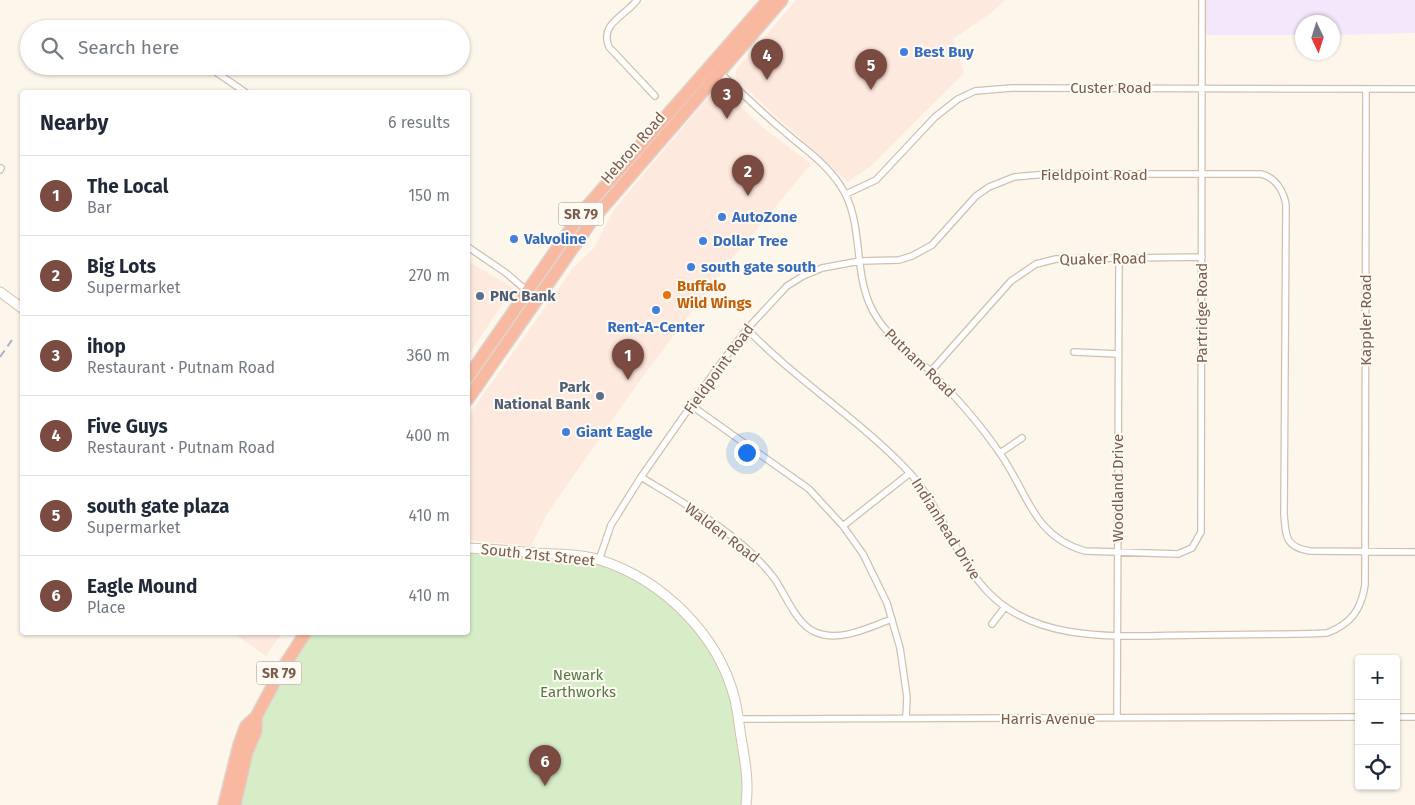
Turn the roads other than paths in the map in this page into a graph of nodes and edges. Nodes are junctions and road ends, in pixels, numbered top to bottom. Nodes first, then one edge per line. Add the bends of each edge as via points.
1 (638, 0) edge
2 (768, 0) edge
3 (782, 0) edge
4 (1202, 0) edge
5 (715, 68) junction
6 (220, 75) edge
7 (1202, 88) junction
8 (1366, 89) junction
9 (1415, 89) edge
10 (242, 90) edge
11 (655, 96) dead end
12 (1202, 175) junction
13 (846, 194) junction
14 (577, 221) junction
15 (470, 248) edge
16 (1202, 257) junction
17 (1119, 258) junction
18 (860, 261) junction
19 (527, 291) junction
20 (0, 292) edge
21 (540, 295) junction
22 (20, 307) edge
23 (746, 329) junction
24 (501, 350) junction
25 (1074, 352) dead end
26 (1118, 354) junction
27 (931, 371) junction
28 (470, 374) edge
29 (470, 396) edge
30 (692, 406) junction
31 (1022, 438) dead end
32 (1000, 453) junction
33 (910, 473) junction
34 (641, 477) junction
35 (843, 526) junction
36 (470, 548) edge
37 (1118, 552) junction
38 (1366, 552) junction
39 (1415, 552) edge
40 (599, 560) junction
41 (1005, 607) junction
42 (892, 619) junction
43 (992, 624) dead end
44 (304, 635) edge
45 (1118, 636) junction
46 (256, 717) junction
47 (1355, 717) edge
48 (1400, 717) edge
49 (1415, 717) edge
50 (906, 718) junction
51 (1117, 718) junction
52 (738, 719) junction
53 (224, 805) edge
54 (235, 805) edge
55 (746, 805) edge

1 - 11 street via 609,28 606,40
2 - 5 highway, Hebron Road / SR 79
3 - 5 highway, Hebron Road / SR 79
4 - 7 street, Partridge Road
5 - 13 street, Putnam Road via 820,162
5 - 14 highway, Hebron Road / SR 79
5 - 21 highway, Hebron Road / SR 79 via 593,219
6 - 10 street
7 - 8 street, Custer Road
7 - 12 street, Partridge Road
7 - 13 street, Custer Road via 1012,88 975,91 940,112 876,180
8 - 9 street, Custer Road
8 - 38 street, Kappler Road
12 - 16 street, Partridge Road
12 - 18 street, Fieldpoint Road via 1048,174 1011,177 976,196 940,237 921,252 899,260
12 - 38 street, Fieldpoint Road via 1265,175 1283,192 1286,205 1286,537 1298,549
13 - 18 street, Putnam Road
14 - 19 highway, Hebron Road / SR 79
14 - 21 highway via 576,231 542,278
15 - 19 street
16 - 17 street, Quaker Road
16 - 37 street, Partridge Road via 1201,535 1192,548 1182,554
17 - 26 street, Woodland Drive
17 - 27 street, Quaker Road via 1056,259 1027,268 1011,281
18 - 23 street, Fieldpoint Road via 822,268 802,276 787,286
18 - 27 street, Putnam Road via 869,303 884,331
19 - 24 highway via 525,307 501,343
19 - 28 highway, Hebron Road / SR 79
20 - 22 main road
21 - 24 highway, Hebron Road / SR 79
23 - 30 street, Fieldpoint Road
23 - 33 street, Indianhead Drive via 764,348 859,424
24 - 29 highway, Hebron Road / SR 79
25 - 26 street
26 - 37 street, Woodland Drive
27 - 32 street, Putnam Road
30 - 34 street, Fieldpoint Road
30 - 35 street via 809,488
31 - 32 street
32 - 37 street, Putnam Road via 1046,530 1071,547
33 - 35 street
33 - 41 street, Indianhead Drive via 967,566 988,593
34 - 40 street, Fieldpoint Road via 611,525
34 - 42 street, Walden Road via 719,528 754,556 774,579 803,623 814,632 836,636
35 - 42 street via 878,581
36 - 40 main road, South 21st Street
37 - 45 street, Woodland Drive
38 - 39 street, Fieldpoint Road
38 - 45 street, Indianhead Drive via 1365,585 1359,610 1340,628 1327,633
40 - 52 main road, South 21st Street via 630,573 665,595 690,617 711,645 727,676
41 - 43 street
41 - 45 street, Indianhead Drive via 1025,619 1047,626
42 - 50 street via 904,671
44 - 46 highway, SR 79
45 - 51 street, Woodland Drive
46 - 53 highway, SR 79 via 246,726 239,745
46 - 54 highway, SR 79 via 256,731 247,752
47 - 51 street, Harris Avenue
48 - 49 street
50 - 51 street, Harris Avenue
50 - 52 street, Harris Avenue
52 - 55 main road, South 21st Street via 748,774

